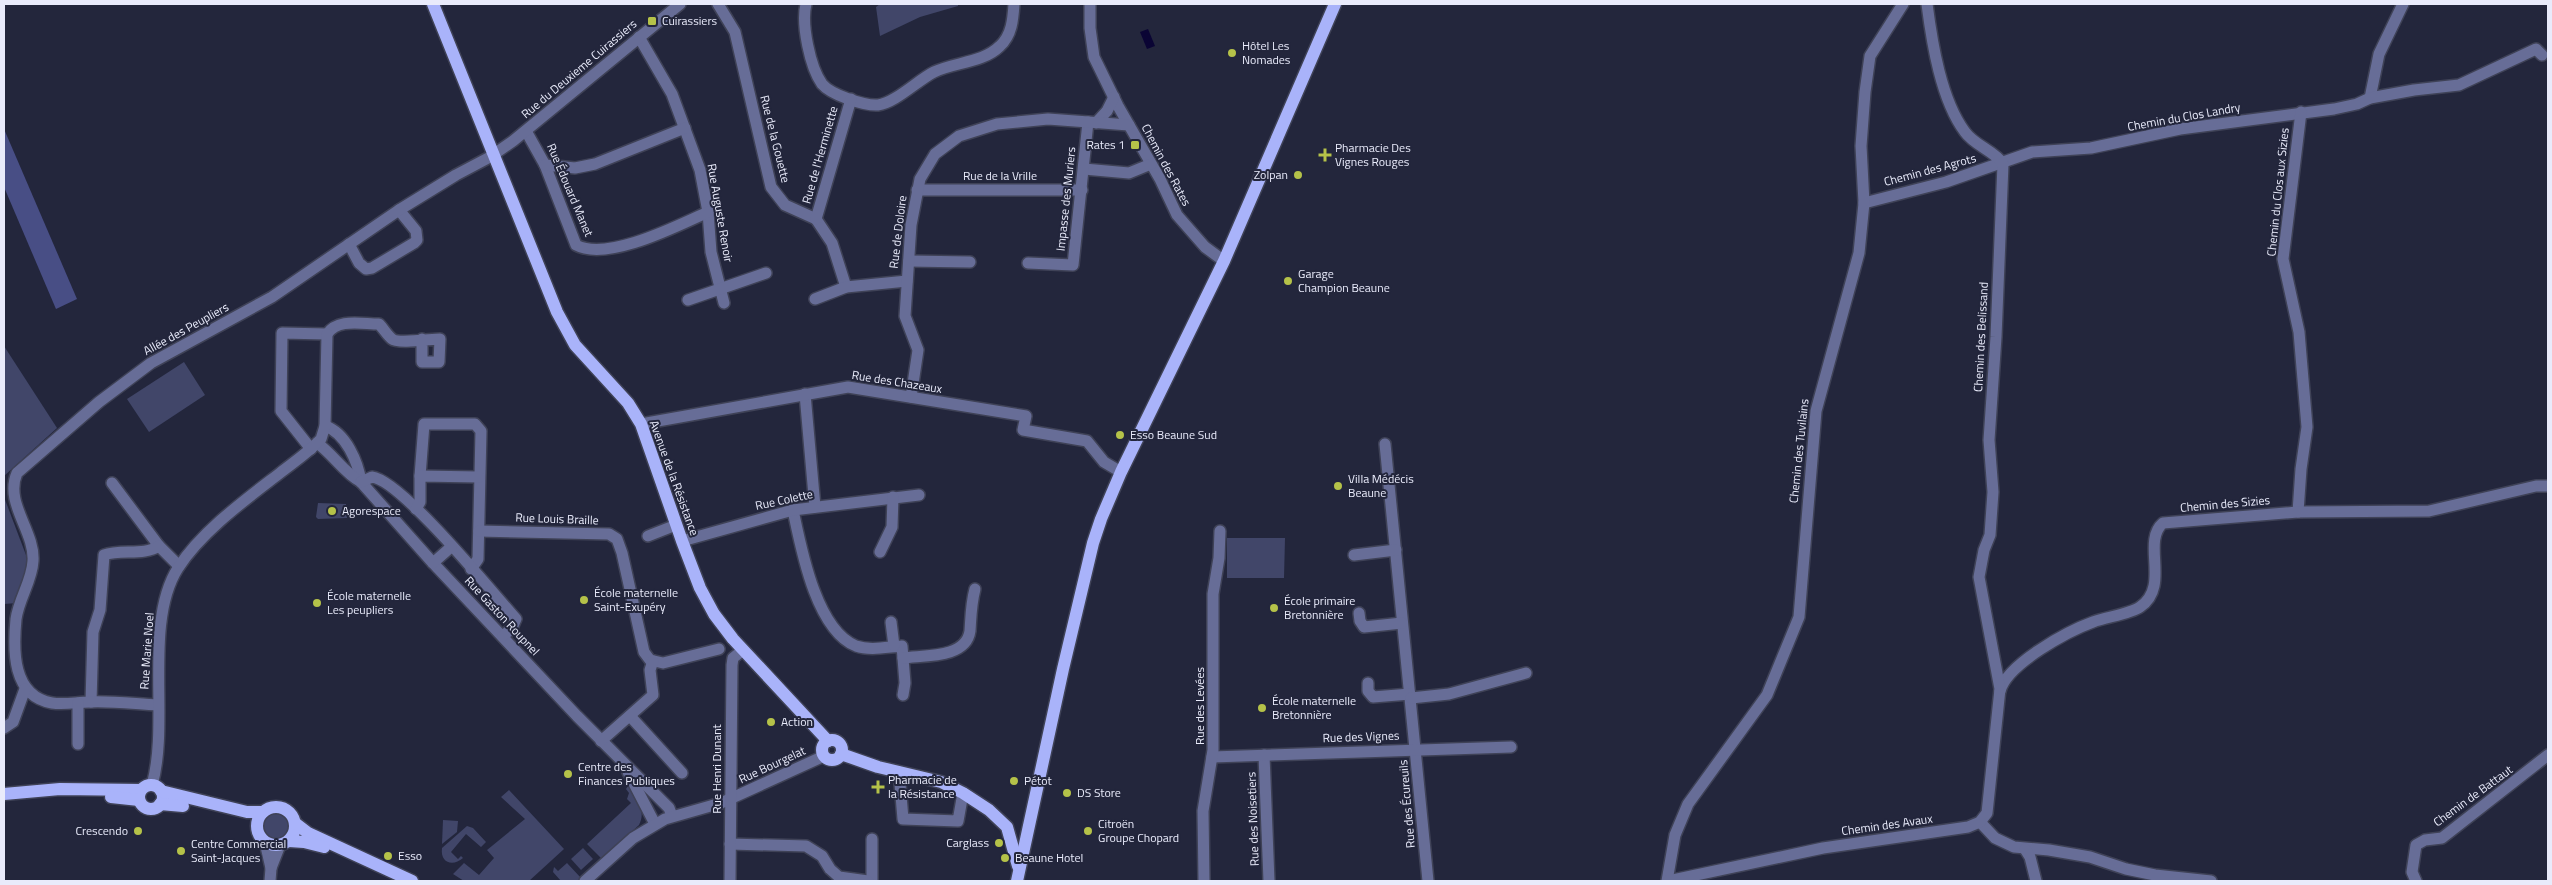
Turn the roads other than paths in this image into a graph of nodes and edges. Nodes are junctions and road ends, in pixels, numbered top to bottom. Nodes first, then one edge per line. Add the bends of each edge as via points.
1 (433, 4) edge
2 (680, 4) edge
3 (718, 4) edge
4 (806, 4) edge
5 (1014, 4) edge
6 (1090, 4) edge
7 (1335, 4) edge
8 (1903, 4) edge
9 (1927, 4) edge
10 (2403, 4) edge
11 (639, 37) junction
12 (2542, 54) dead end
13 (1114, 97) junction
14 (2370, 98) junction
15 (851, 99) junction
16 (2301, 112) junction
17 (1092, 122) junction
18 (1129, 125) junction
19 (685, 128) junction
20 (526, 131) junction
21 (494, 154) junction
22 (1151, 164) junction
23 (2003, 164) junction
24 (545, 165) junction
25 (1084, 169) junction
26 (917, 190) junction
27 (1082, 190) junction
28 (1864, 203) junction
29 (399, 210) junction
30 (708, 212) junction
31 (816, 219) junction
32 (349, 244) junction
33 (909, 261) junction
34 (1224, 261) junction
35 (970, 262) dead end
36 (1028, 263) dead end
37 (766, 273) dead end
38 (907, 281) junction
39 (720, 287) junction
40 (846, 287) junction
41 (815, 299) dead end
42 (688, 300) dead end
43 (724, 303) dead end
44 (327, 334) junction
45 (422, 339) dead end
46 (805, 394) junction
47 (911, 397) junction
48 (641, 424) junction
49 (319, 438) junction
50 (1385, 444) dead end
51 (1121, 472) junction
52 (420, 476) junction
53 (479, 477) junction
54 (361, 482) junction
55 (112, 484) dead end
56 (2548, 486) edge
57 (919, 495) dead end
58 (893, 497) junction
59 (815, 507) junction
60 (416, 509) junction
61 (793, 510) junction
62 (2298, 512) junction
63 (676, 525) junction
64 (479, 531) junction
65 (1220, 531) dead end
66 (648, 536) dead end
67 (682, 541) junction
68 (159, 546) junction
69 (451, 547) junction
70 (1396, 550) junction
71 (880, 552) dead end
72 (1354, 555) dead end
73 (433, 563) junction
74 (179, 566) junction
75 (471, 569) junction
76 (975, 589) dead end
77 (1359, 612) dead end
78 (891, 622) dead end
79 (1402, 623) junction
80 (4, 635) edge
81 (16, 635) junction
82 (503, 636) junction
83 (733, 639) junction
84 (894, 646) junction
85 (718, 649) junction
86 (738, 654) junction
87 (903, 658) junction
88 (652, 661) junction
89 (1526, 673) dead end
90 (2001, 679) junction
91 (1368, 683) dead end
92 (25, 689) junction
93 (903, 695) dead end
94 (1411, 696) junction
95 (91, 702) junction
96 (78, 703) junction
97 (158, 705) junction
98 (630, 716) junction
99 (4, 728) edge
100 (601, 741) junction
101 (828, 741) junction
102 (78, 744) dead end
103 (1511, 747) dead end
104 (1416, 750) junction
105 (841, 754) junction
106 (1264, 755) junction
107 (2548, 755) edge
108 (824, 756) junction
109 (1212, 757) junction
110 (625, 766) junction
111 (899, 772) junction
112 (682, 773) dead end
113 (963, 793) junction
114 (4, 794) edge
115 (151, 794) junction
116 (4, 799) edge
117 (731, 799) junction
118 (263, 812) junction
119 (672, 816) junction
120 (1980, 822) junction
121 (295, 823) junction
122 (654, 824) junction
123 (1007, 827) junction
124 (257, 829) junction
125 (1028, 832) junction
126 (872, 839) dead end
127 (265, 842) junction
128 (285, 843) junction
129 (730, 844) junction
130 (2025, 849) junction
131 (271, 868) junction
132 (1018, 876) edge
133 (270, 881) edge
134 (397, 881) edge
135 (412, 881) edge
136 (585, 881) edge
137 (730, 881) edge
138 (868, 881) edge
139 (872, 881) edge
140 (1204, 881) edge
141 (1269, 881) edge
142 (1428, 881) edge
143 (1668, 881) edge
144 (2036, 881) edge
145 (2211, 881) edge
146 (2416, 881) edge

1 - 21 main road, Avenue de la Résistance
2 - 11 street, Rue du Deuxieme Cuirassiers
3 - 31 street, Rue de la Gouette via 736,32 771,187 785,204
4 - 15 street via 804,30 819,79 828,90
5 - 15 street via 1009,34 992,53 934,72 886,103 872,105
6 - 13 street, Chemin des Rates via 1092,48
7 - 34 main road
8 - 28 street, Chemin des Tuvilains via 1870,56 1862,146
9 - 23 street via 1932,40 1949,102 1966,133 1984,150 1998,156
10 - 14 street via 2379,54
11 - 19 street, Rue Auguste Renoir via 672,94
11 - 20 street, Rue du Deuxieme Cuirassiers
12 - 14 street, Chemin du Clos Landry via 2536,49 2459,85
13 - 17 street via 1107,111
13 - 18 street, Chemin des Rates
14 - 16 street, Chemin du Clos Landry via 2357,104
15 - 31 street, Rue de l'Herminette
16 - 23 street, Chemin du Clos Landry via 2180,129 2091,148 2032,152
16 - 62 street, Chemin du Clos aux Sizies via 2284,258 2299,332 2307,427
17 - 18 street, Rue de Doloire
17 - 25 street, Impasse des Muriers
17 - 26 street, Rue de Doloire via 1022,120 967,133 935,154 923,171
18 - 22 street, Chemin des Rates
19 - 24 street via 595,164 575,168
19 - 30 street, Rue Auguste Renoir via 700,170
20 - 21 street, Rue du Deuxieme Cuirassiers
20 - 24 street, Rue Édouard Manet
21 - 29 street, Allée des Peupliers
21 - 48 main road, Avenue de la Résistance via 564,328
22 - 25 street via 1129,173
22 - 34 street, Chemin des Rates via 1183,223 1205,247
23 - 28 street, Chemin des Agrots
23 - 90 street, Chemin des Belissand via 1989,440 1993,492 1990,535 1979,577
24 - 30 street, Rue Édouard Manet via 576,245 585,250 613,248 655,236
25 - 27 street, Impasse des Muriers
26 - 27 street, Rue de la Vrille
26 - 33 street, Rue de Doloire
27 - 36 street, Impasse des Muriers via 1073,265
28 - 143 street, Chemin des Tuvilains via 1859,253 1816,411 1799,617 1767,695 1688,804 1676,835
29 - 32 street, Allée des Peupliers
29 - 32 street via 416,232 414,243 368,269 359,263
30 - 39 street, Rue Auguste Renoir via 711,252
31 - 40 street via 832,243
32 - 81 street, Allée des Peupliers via 272,297 135,374 20,469 14,480 14,491 34,559 20,602
33 - 35 street
33 - 38 street, Rue de Doloire
34 - 51 main road
37 - 39 street
38 - 40 street
38 - 47 street, Rue de Doloire via 906,316 918,350
39 - 42 street
39 - 43 street, Rue Auguste Renoir
40 - 41 street
44 - 45 street via 342,323 379,324 393,340
44 - 49 street
44 - 49 street via 282,333 281,411
46 - 47 street, Rue des Chazeaux via 848,387
46 - 48 street, Rue des Chazeaux
46 - 59 street
47 - 51 street, Rue des Chazeaux via 1026,416 1023,430 1088,441 1104,462
48 - 63 main road, Avenue de la Résistance
49 - 54 street, Rue Gaston Roupnel
49 - 54 street, Rue Gaston Roupnel via 337,433 355,458
49 - 74 street, Rue Marie Noel via 217,524
50 - 70 street, Rue des Écureuils
51 - 125 main road via 1093,543
52 - 53 street
52 - 53 street via 424,424 475,424 481,431
52 - 60 street via 420,502
53 - 64 street
54 - 60 street via 377,477
54 - 73 street, Rue Gaston Roupnel
55 - 68 street
56 - 62 street, Chemin des Sizies via 2429,511
57 - 58 street, Rue Colette
58 - 59 street, Rue Colette
58 - 71 street via 892,528
59 - 61 street, Rue Colette
60 - 69 street
61 - 67 street, Rue Colette
61 - 84 street via 808,572 834,629 855,645 868,648
62 - 90 street, Chemin des Sizies via 2163,523 2155,533 2153,589 2140,607 2068,633
63 - 66 street
63 - 67 main road, Avenue de la Résistance
64 - 75 street via 478,559
64 - 88 street, Rue Louis Braille via 609,534 617,539 644,652
65 - 109 street, Rue des Levées via 1213,594
67 - 83 main road, Avenue de la Résistance via 704,598
68 - 74 street
68 - 95 street via 150,551 116,551 104,555 100,610 93,632
69 - 73 street
69 - 75 street
70 - 72 street
70 - 79 street, Rue des Écureuils
73 - 82 street, Rue Gaston Roupnel
74 - 97 street, Rue Marie Noel via 164,607
75 - 82 street via 516,619
76 - 87 street via 970,606 970,630 965,643 952,652
77 - 79 street via 1364,627
78 - 84 street
79 - 94 street, Rue des Écureuils
80 - 81 street
81 - 92 street, Allée des Peupliers via 18,670
82 - 100 street, Rue Gaston Roupnel
83 - 85 street
83 - 86 main road, Avenue de la Résistance
84 - 87 street via 902,646
85 - 86 street
85 - 88 street via 663,663
86 - 101 main road, Avenue de la Résistance
86 - 117 street, Rue Henri Dunant
87 - 93 street
88 - 98 street via 653,695
89 - 94 street via 1449,694
90 - 120 street, Chemin des Belissand via 1990,800
91 - 94 street via 1370,695 1375,698
92 - 96 street via 46,702
92 - 99 street via 13,722
94 - 104 street, Rue des Écureuils
95 - 96 street
95 - 97 street
96 - 102 street
97 - 115 street, Rue Marie Noel via 157,753
98 - 100 street
98 - 112 street
100 - 110 street, Rue Gaston Roupnel
101 - 105 main road, Avenue de la Résistance via 840,744
101 - 108 main road via 823,746
103 - 104 street, Rue des Vignes
104 - 106 street, Rue des Vignes
104 - 142 street, Rue des Écureuils
105 - 108 main road, Avenue de la Résistance via 833,760
105 - 111 main road, Avenue de la Résistance
106 - 109 street, Rue des Vignes
106 - 141 street, Rue des Noisetiers
107 - 146 street, Chemin de Battaut via 2442,838 2424,840 2416,845 2412,872
108 - 117 street, Rue Bourgelat
109 - 140 street, Rue des Levées via 1203,811
110 - 119 street, Rue Gaston Roupnel via 658,796
110 - 122 street, Rue Gaston Roupnel
111 - 113 main road, Avenue de la Résistance via 940,782
111 - 113 street via 903,819 958,821
113 - 123 main road, Avenue de la Résistance
114 - 115 main road via 60,790
115 - 116 main road
115 - 118 main road via 247,812
115 - 124 main road via 173,804 244,820
117 - 119 street, Rue Bourgelat
117 - 129 street, Rue Henri Dunant
118 - 121 main road via 273,807 281,808 291,814
118 - 124 main road
119 - 122 street, Rue Bourgelat
120 - 130 street via 2000,841
120 - 143 street, Chemin des Avaux via 1968,827 1770,858
121 - 128 main road via 294,834
121 - 135 main road via 308,833
122 - 136 street, Rue Bourgelat
123 - 125 main road, Avenue de la Résistance
123 - 132 main road
124 - 127 main road
125 - 132 main road
126 - 139 street
127 - 128 main road
127 - 131 street
128 - 131 street
128 - 134 main road via 304,842 326,848
129 - 137 street, Rue Henri Dunant
129 - 138 street via 806,846 822,856 839,877
130 - 144 street
130 - 145 street via 2090,857 2155,875
131 - 133 street

